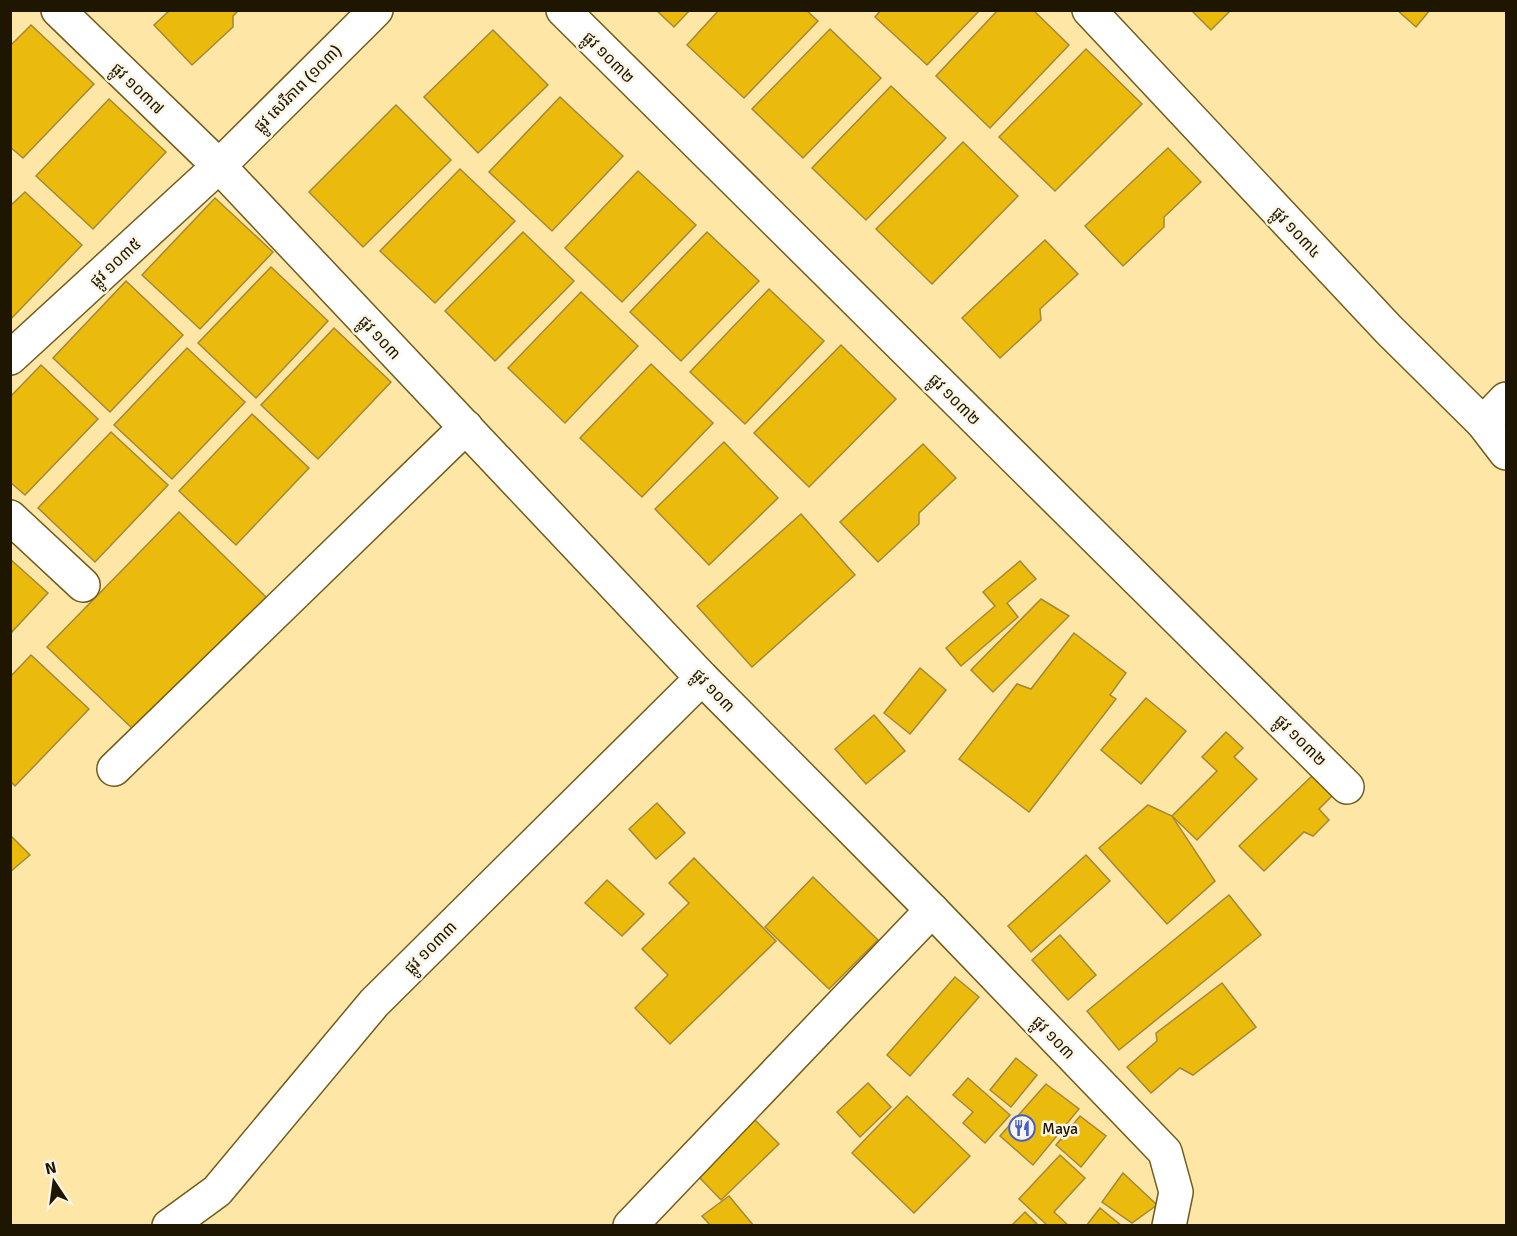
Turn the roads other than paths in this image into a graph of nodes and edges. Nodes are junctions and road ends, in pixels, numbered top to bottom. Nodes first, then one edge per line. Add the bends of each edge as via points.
1 (58, 10) edge
2 (376, 10) edge
3 (562, 10) edge
4 (1089, 10) edge
5 (219, 166) junction
6 (10, 358) edge
7 (1506, 399) edge
8 (1483, 423) junction
9 (466, 427) junction
10 (1506, 453) edge
11 (10, 517) edge
12 (83, 585) dead end
13 (702, 678) junction
14 (114, 769) dead end
15 (1347, 787) dead end
16 (932, 910) junction
17 (169, 1226) edge
18 (630, 1226) edge
19 (1169, 1226) edge

1 - 5 street, ផ្លូវ ១០៣៧
2 - 5 street, ផ្លូវ សេរីភាព (១០៣)
3 - 15 street, ផ្លូវ ១០៣២
4 - 8 street, ផ្លូវ ១០៣៤ via 1381,321
5 - 6 street, ផ្លូវ ១០៣៥
5 - 9 street, ផ្លូវ ១០៣
7 - 8 street
8 - 10 street, ផ្លូវ ១០៣៤
9 - 13 street, ផ្លូវ ១០៣
9 - 14 street
11 - 12 street
13 - 16 street, ផ្លូវ ១០៣
13 - 17 street, ផ្លូវ ១០៣៣ via 374,1003 217,1191
16 - 18 street
16 - 19 street, ផ្លូវ ១០៣ via 1165,1152 1176,1192

